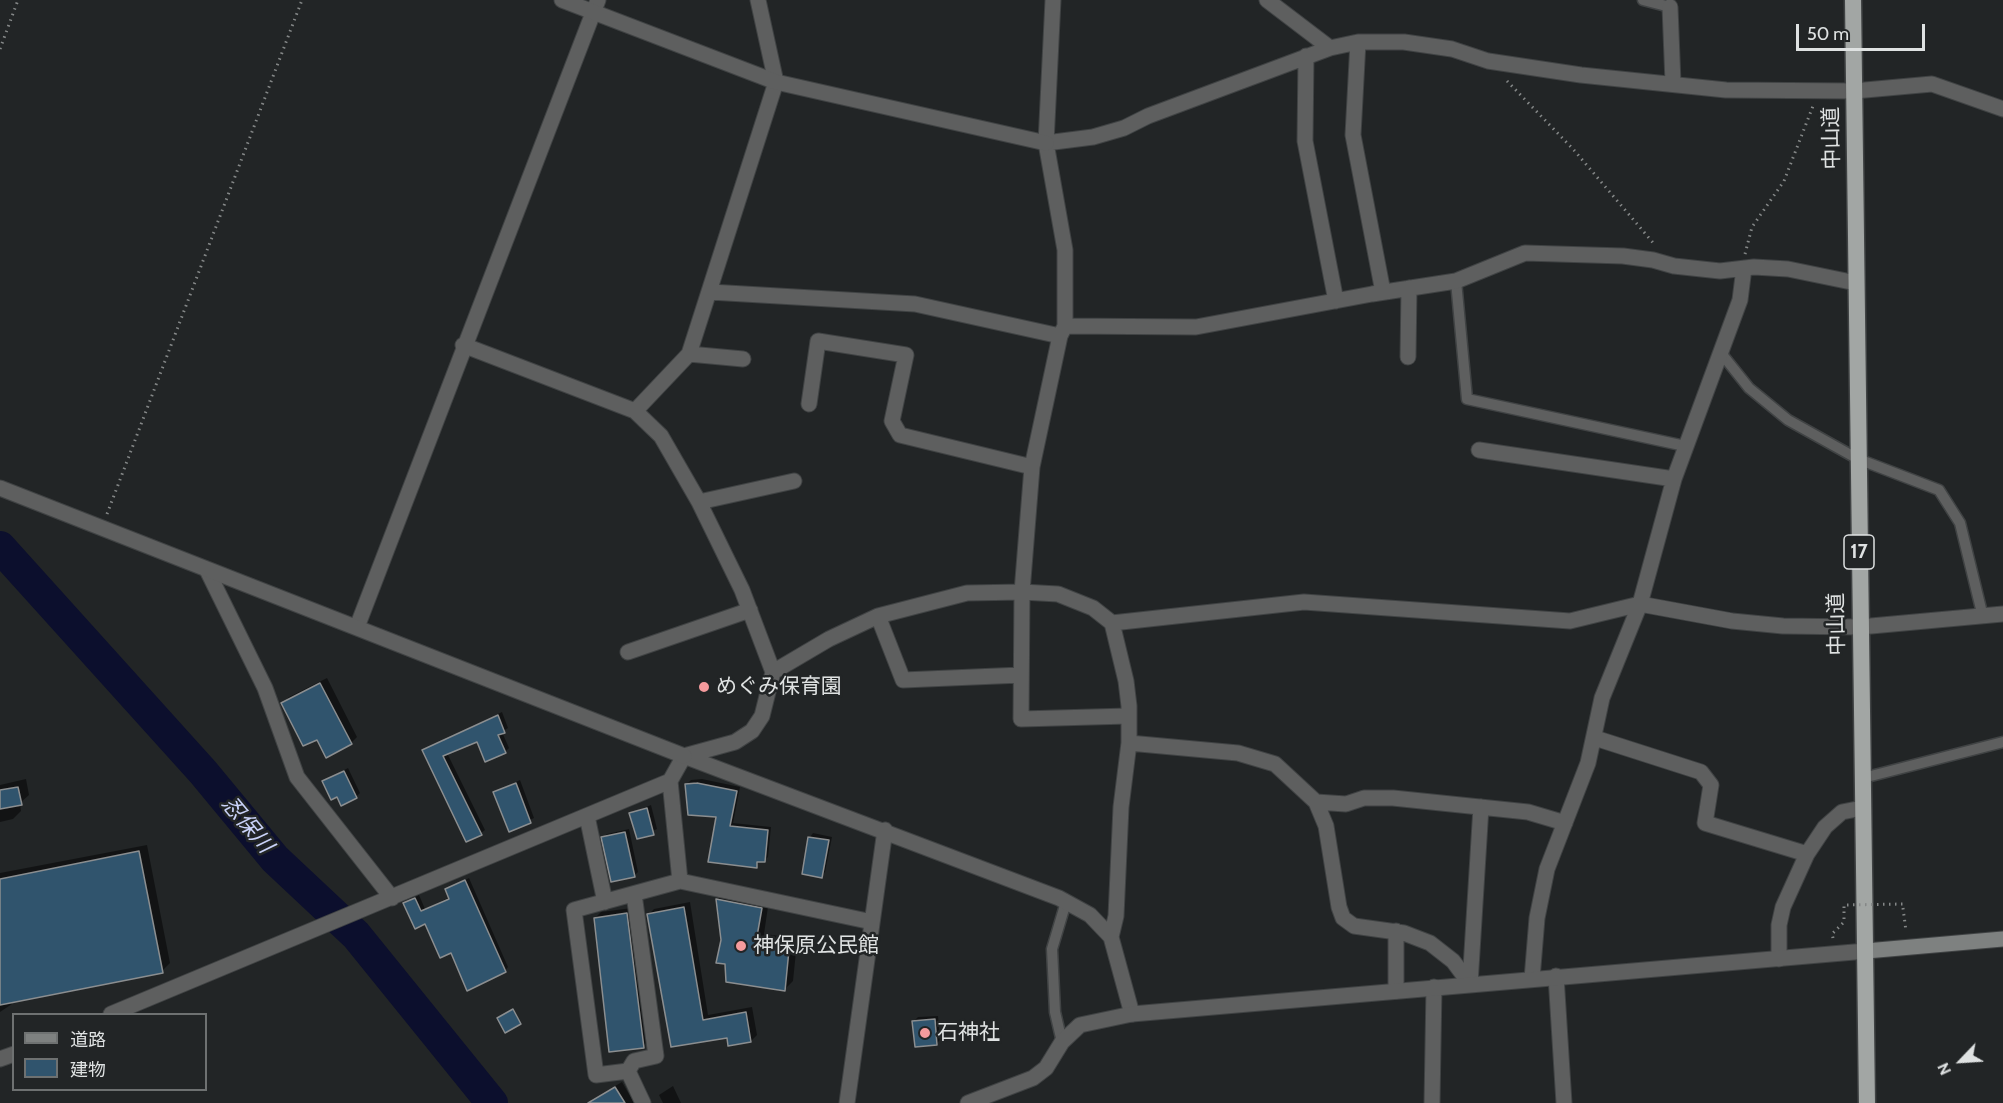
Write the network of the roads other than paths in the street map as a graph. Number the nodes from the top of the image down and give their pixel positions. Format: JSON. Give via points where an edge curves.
{"nodes":[{"id":1,"x":562,"y":0,"type":"edge"},
{"id":2,"x":758,"y":0,"type":"edge"},
{"id":3,"x":1053,"y":0,"type":"edge"},
{"id":4,"x":1268,"y":0,"type":"edge"},
{"id":5,"x":1643,"y":0,"type":"edge"},
{"id":6,"x":1853,"y":0,"type":"edge"},
{"id":7,"x":595,"y":6,"type":"edge"},
{"id":8,"x":1670,"y":7,"type":"joint"},
{"id":9,"x":1358,"y":42,"type":"junction"},
{"id":10,"x":1330,"y":48,"type":"junction"},
{"id":11,"x":1306,"y":56,"type":"junction"},
{"id":12,"x":776,"y":82,"type":"junction"},
{"id":13,"x":1673,"y":83,"type":"junction"},
{"id":14,"x":1854,"y":91,"type":"junction"},
{"id":15,"x":2003,"y":109,"type":"edge"},
{"id":16,"x":1046,"y":143,"type":"junction"},
{"id":17,"x":1744,"y":268,"type":"junction"},
{"id":18,"x":1456,"y":281,"type":"junction"},
{"id":19,"x":1856,"y":283,"type":"junction"},
{"id":20,"x":1409,"y":288,"type":"junction"},
{"id":21,"x":710,"y":292,"type":"junction"},
{"id":22,"x":1383,"y":292,"type":"junction"},
{"id":23,"x":1336,"y":301,"type":"junction"},
{"id":24,"x":1062,"y":331,"type":"junction"},
{"id":25,"x":463,"y":345,"type":"junction"},
{"id":26,"x":1721,"y":353,"type":"junction"},
{"id":27,"x":689,"y":354,"type":"junction"},
{"id":28,"x":1408,"y":357,"type":"dead end"},
{"id":29,"x":742,"y":359,"type":"dead end"},
{"id":30,"x":809,"y":404,"type":"dead end"},
{"id":31,"x":635,"y":411,"type":"junction"},
{"id":32,"x":1685,"y":446,"type":"junction"},
{"id":33,"x":1479,"y":450,"type":"dead end"},
{"id":34,"x":1858,"y":459,"type":"junction"},
{"id":35,"x":1032,"y":467,"type":"junction"},
{"id":36,"x":1674,"y":480,"type":"junction"},
{"id":37,"x":794,"y":481,"type":"dead end"},
{"id":38,"x":0,"y":488,"type":"edge"},
{"id":39,"x":699,"y":502,"type":"junction"},
{"id":40,"x":207,"y":570,"type":"junction"},
{"id":41,"x":1022,"y":592,"type":"junction"},
{"id":42,"x":1640,"y":604,"type":"junction"},
{"id":43,"x":750,"y":610,"type":"junction"},
{"id":44,"x":2003,"y":614,"type":"edge"},
{"id":45,"x":878,"y":616,"type":"junction"},
{"id":46,"x":1983,"y":616,"type":"junction"},
{"id":47,"x":1112,"y":623,"type":"junction"},
{"id":48,"x":357,"y":627,"type":"junction"},
{"id":49,"x":1860,"y":627,"type":"junction"},
{"id":50,"x":628,"y":652,"type":"dead end"},
{"id":51,"x":773,"y":672,"type":"junction"},
{"id":52,"x":1021,"y":675,"type":"junction"},
{"id":53,"x":1128,"y":716,"type":"junction"},
{"id":54,"x":1594,"y":738,"type":"junction"},
{"id":55,"x":2003,"y":742,"type":"edge"},
{"id":56,"x":1129,"y":743,"type":"junction"},
{"id":57,"x":684,"y":756,"type":"junction"},
{"id":58,"x":1863,"y":778,"type":"junction"},
{"id":59,"x":670,"y":781,"type":"junction"},
{"id":60,"x":1316,"y":802,"type":"junction"},
{"id":61,"x":1481,"y":807,"type":"junction"},
{"id":62,"x":1862,"y":808,"type":"junction"},
{"id":63,"x":587,"y":816,"type":"junction"},
{"id":64,"x":1565,"y":823,"type":"junction"},
{"id":65,"x":885,"y":830,"type":"junction"},
{"id":66,"x":1807,"y":854,"type":"junction"},
{"id":67,"x":680,"y":881,"type":"junction"},
{"id":68,"x":634,"y":894,"type":"junction"},
{"id":69,"x":392,"y":898,"type":"junction"},
{"id":70,"x":605,"y":902,"type":"junction"},
{"id":71,"x":1066,"y":902,"type":"junction"},
{"id":72,"x":872,"y":922,"type":"junction"},
{"id":73,"x":1396,"y":931,"type":"junction"},
{"id":74,"x":1111,"y":937,"type":"junction"},
{"id":75,"x":2003,"y":939,"type":"edge"},
{"id":76,"x":1866,"y":951,"type":"junction"},
{"id":77,"x":1779,"y":959,"type":"junction"},
{"id":78,"x":1556,"y":976,"type":"junction"},
{"id":79,"x":1532,"y":979,"type":"junction"},
{"id":80,"x":1470,"y":984,"type":"junction"},
{"id":81,"x":1434,"y":987,"type":"junction"},
{"id":82,"x":1396,"y":991,"type":"junction"},
{"id":83,"x":113,"y":1013,"type":"edge"},
{"id":84,"x":1132,"y":1014,"type":"junction"},
{"id":85,"x":1062,"y":1042,"type":"junction"},
{"id":86,"x":628,"y":1071,"type":"junction"},
{"id":87,"x":643,"y":1103,"type":"edge"},
{"id":88,"x":847,"y":1103,"type":"edge"},
{"id":89,"x":968,"y":1103,"type":"edge"},
{"id":90,"x":1432,"y":1103,"type":"edge"},
{"id":91,"x":1564,"y":1103,"type":"edge"},
{"id":92,"x":1867,"y":1103,"type":"edge"}],
"edges":[{"from":1,"to":7,"type":"street"},
{"from":2,"to":12,"type":"street"},
{"from":3,"to":16,"type":"street"},
{"from":4,"to":10,"type":"street"},
{"from":5,"to":8,"type":"lane"},
{"from":6,"to":14,"type":"highway","name":"中山道","number":"17"},
{"from":7,"to":12,"type":"street"},
{"from":7,"to":25,"type":"street"},
{"from":8,"to":13,"type":"street"},
{"from":9,"to":10,"type":"street"},
{"from":9,"to":13,"type":"street","via":[[1452,48],[1488,61]]},
{"from":9,"to":22,"type":"street","via":[[1353,135]]},
{"from":10,"to":11,"type":"street"},
{"from":11,"to":16,"type":"street","via":[[1124,128]]},
{"from":11,"to":23,"type":"street","via":[[1305,141]]},
{"from":12,"to":16,"type":"street"},
{"from":12,"to":21,"type":"street"},
{"from":13,"to":14,"type":"street","via":[[1726,90]]},
{"from":14,"to":15,"type":"street","via":[[1932,84]]},
{"from":14,"to":19,"type":"highway","name":"中山道","number":"17"},
{"from":16,"to":24,"type":"street","via":[[1065,250]]},
{"from":17,"to":18,"type":"street","via":[[1719,271],[1623,256],[1525,254]]},
{"from":17,"to":19,"type":"street","via":[[1788,269]]},
{"from":17,"to":26,"type":"street","via":[[1740,300]]},
{"from":18,"to":20,"type":"street"},
{"from":18,"to":32,"type":"lane","via":[[1467,399]]},
{"from":19,"to":34,"type":"highway","name":"中山道","number":"17"},
{"from":20,"to":22,"type":"street"},
{"from":20,"to":28,"type":"street"},
{"from":21,"to":24,"type":"street","via":[[915,304]]},
{"from":21,"to":27,"type":"street"},
{"from":22,"to":23,"type":"street"},
{"from":23,"to":24,"type":"street","via":[[1196,327]]},
{"from":24,"to":35,"type":"street"},
{"from":25,"to":31,"type":"street"},
{"from":25,"to":48,"type":"street"},
{"from":26,"to":32,"type":"street"},
{"from":26,"to":34,"type":"lane","via":[[1749,388],[1788,420]]},
{"from":27,"to":29,"type":"street"},
{"from":27,"to":31,"type":"street"},
{"from":30,"to":35,"type":"street","via":[[818,341],[906,355],[892,421],[900,435]]},
{"from":31,"to":39,"type":"street","via":[[661,436]]},
{"from":32,"to":36,"type":"street"},
{"from":33,"to":36,"type":"street"},
{"from":34,"to":46,"type":"lane","via":[[1939,490],[1960,523]]},
{"from":34,"to":49,"type":"highway","name":"中山道","number":"17"},
{"from":35,"to":41,"type":"street"},
{"from":36,"to":42,"type":"street"},
{"from":37,"to":39,"type":"street"},
{"from":38,"to":40,"type":"street"},
{"from":39,"to":43,"type":"street"},
{"from":40,"to":48,"type":"street"},
{"from":40,"to":69,"type":"street","via":[[264,688],[297,777]]},
{"from":41,"to":45,"type":"street","via":[[967,593]]},
{"from":41,"to":47,"type":"street","via":[[1058,594],[1093,608]]},
{"from":41,"to":52,"type":"street"},
{"from":42,"to":47,"type":"street","via":[[1570,621],[1304,602]]},
{"from":42,"to":49,"type":"street","via":[[1732,621]]},
{"from":42,"to":54,"type":"street","via":[[1602,698]]},
{"from":43,"to":50,"type":"street"},
{"from":43,"to":51,"type":"street"},
{"from":44,"to":46,"type":"street"},
{"from":45,"to":51,"type":"street"},
{"from":45,"to":52,"type":"street","via":[[903,680]]},
{"from":46,"to":49,"type":"street"},
{"from":47,"to":53,"type":"street","via":[[1126,681]]},
{"from":48,"to":57,"type":"street"},
{"from":49,"to":58,"type":"highway","name":"中山道","number":"17"},
{"from":51,"to":57,"type":"street","via":[[762,716],[752,731],[735,742]]},
{"from":52,"to":53,"type":"street","via":[[1021,719]]},
{"from":53,"to":56,"type":"street"},
{"from":54,"to":64,"type":"street"},
{"from":54,"to":66,"type":"street","via":[[1701,772],[1711,785],[1706,823]]},
{"from":55,"to":58,"type":"lane"},
{"from":56,"to":60,"type":"street","via":[[1256,756],[1275,764]]},
{"from":56,"to":74,"type":"street","via":[[1121,807],[1116,916]]},
{"from":57,"to":59,"type":"street"},
{"from":57,"to":65,"type":"street"},
{"from":58,"to":62,"type":"highway","name":"中山道","number":"17"},
{"from":59,"to":63,"type":"street"},
{"from":59,"to":67,"type":"street"},
{"from":60,"to":61,"type":"street","via":[[1346,804],[1364,798],[1393,798]]},
{"from":60,"to":73,"type":"street","via":[[1326,826],[1344,918],[1354,926]]},
{"from":61,"to":64,"type":"street","via":[[1528,812]]},
{"from":61,"to":80,"type":"street"},
{"from":62,"to":66,"type":"street","via":[[1842,812],[1825,827]]},
{"from":62,"to":76,"type":"highway","name":"中山道","number":"17"},
{"from":63,"to":69,"type":"street"},
{"from":63,"to":70,"type":"street"},
{"from":64,"to":79,"type":"street","via":[[1547,869],[1537,918]]},
{"from":65,"to":71,"type":"street"},
{"from":65,"to":72,"type":"street"},
{"from":66,"to":77,"type":"street","via":[[1783,907]]},
{"from":67,"to":68,"type":"street"},
{"from":67,"to":72,"type":"street"},
{"from":68,"to":70,"type":"street"},
{"from":68,"to":86,"type":"street","via":[[656,1056],[634,1061]]},
{"from":69,"to":83,"type":"street"},
{"from":70,"to":86,"type":"street","via":[[574,910],[596,1075]]},
{"from":71,"to":74,"type":"street","via":[[1090,915]]},
{"from":71,"to":85,"type":"lane","via":[[1052,950],[1055,1012]]},
{"from":72,"to":88,"type":"street"},
{"from":73,"to":80,"type":"street","via":[[1430,944],[1453,961]]},
{"from":73,"to":82,"type":"street"},
{"from":74,"to":84,"type":"street"},
{"from":75,"to":76,"type":"main road"},
{"from":76,"to":77,"type":"street"},
{"from":76,"to":92,"type":"highway","name":"中山道","number":"17"},
{"from":77,"to":78,"type":"street"},
{"from":78,"to":79,"type":"street"},
{"from":78,"to":91,"type":"street"},
{"from":79,"to":80,"type":"street"},
{"from":80,"to":81,"type":"street"},
{"from":81,"to":82,"type":"street"},
{"from":81,"to":90,"type":"street"},
{"from":82,"to":84,"type":"street"},
{"from":84,"to":85,"type":"street","via":[[1080,1024]]},
{"from":85,"to":89,"type":"street","via":[[1046,1068],[1033,1078]]},
{"from":86,"to":87,"type":"street"}]}
